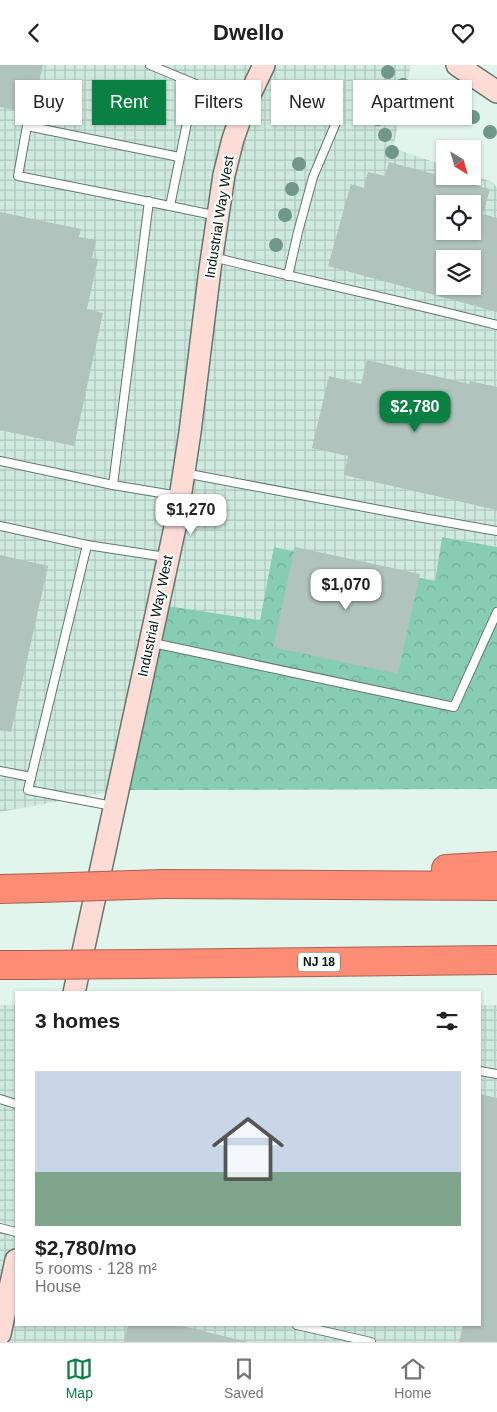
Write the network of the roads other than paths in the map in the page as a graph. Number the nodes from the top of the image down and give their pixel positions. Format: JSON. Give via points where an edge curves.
{"nodes":[{"id":1,"x":150,"y":65,"type":"edge"},
{"id":2,"x":264,"y":65,"type":"edge"},
{"id":3,"x":457,"y":65,"type":"edge"},
{"id":4,"x":186,"y":80,"type":"edge"},
{"id":5,"x":257,"y":80,"type":"edge"},
{"id":6,"x":497,"y":93,"type":"edge"},
{"id":7,"x":186,"y":125,"type":"edge"},
{"id":8,"x":238,"y":125,"type":"edge"},
{"id":9,"x":335,"y":125,"type":"dead end"},
{"id":10,"x":179,"y":157,"type":"junction"},
{"id":11,"x":149,"y":201,"type":"junction"},
{"id":12,"x":170,"y":205,"type":"junction"},
{"id":13,"x":218,"y":216,"type":"junction"},
{"id":14,"x":211,"y":256,"type":"junction"},
{"id":15,"x":288,"y":276,"type":"junction"},
{"id":16,"x":497,"y":325,"type":"edge"},
{"id":17,"x":0,"y":461,"type":"edge"},
{"id":18,"x":184,"y":473,"type":"junction"},
{"id":19,"x":112,"y":485,"type":"junction"},
{"id":20,"x":180,"y":496,"type":"junction"},
{"id":21,"x":0,"y":526,"type":"edge"},
{"id":22,"x":497,"y":531,"type":"edge"},
{"id":23,"x":87,"y":545,"type":"junction"},
{"id":24,"x":168,"y":558,"type":"junction"},
{"id":25,"x":497,"y":612,"type":"edge"},
{"id":26,"x":150,"y":642,"type":"junction"},
{"id":27,"x":0,"y":771,"type":"edge"},
{"id":28,"x":31,"y":777,"type":"junction"},
{"id":29,"x":114,"y":807,"type":"junction"},
{"id":30,"x":497,"y":866,"type":"edge"},
{"id":31,"x":219,"y":885,"type":"junction"},
{"id":32,"x":497,"y":886,"type":"edge"},
{"id":33,"x":0,"y":889,"type":"edge"},
{"id":34,"x":497,"y":960,"type":"edge"},
{"id":35,"x":0,"y":965,"type":"edge"},
{"id":36,"x":74,"y":991,"type":"edge"},
{"id":37,"x":481,"y":1071,"type":"edge"},
{"id":38,"x":497,"y":1074,"type":"edge"},
{"id":39,"x":0,"y":1099,"type":"edge"},
{"id":40,"x":15,"y":1104,"type":"edge"},
{"id":41,"x":0,"y":1228,"type":"edge"},
{"id":42,"x":15,"y":1232,"type":"edge"},
{"id":43,"x":11,"y":1281,"type":"edge"},
{"id":44,"x":301,"y":1326,"type":"edge"},
{"id":45,"x":0,"y":1334,"type":"edge"},
{"id":46,"x":371,"y":1342,"type":"edge"}],
"edges":[{"from":1,"to":4,"type":"lane"},
{"from":2,"to":5,"type":"street","name":"Industrial Way West"},
{"from":3,"to":6,"type":"street"},
{"from":7,"to":10,"type":"lane"},
{"from":8,"to":13,"type":"street","name":"Industrial Way West","via":[[224,175]]},
{"from":9,"to":15,"type":"lane","via":[[313,177]]},
{"from":10,"to":11,"type":"lane","via":[[27,126],[18,176]]},
{"from":10,"to":12,"type":"lane"},
{"from":11,"to":12,"type":"lane"},
{"from":11,"to":19,"type":"lane"},
{"from":12,"to":13,"type":"lane"},
{"from":13,"to":14,"type":"street","name":"Industrial Way West"},
{"from":14,"to":15,"type":"lane"},
{"from":14,"to":18,"type":"street","name":"Industrial Way West"},
{"from":15,"to":16,"type":"lane"},
{"from":17,"to":19,"type":"lane"},
{"from":18,"to":20,"type":"street","name":"Industrial Way West"},
{"from":18,"to":22,"type":"lane"},
{"from":19,"to":20,"type":"lane"},
{"from":20,"to":24,"type":"street","name":"Industrial Way West"},
{"from":21,"to":23,"type":"lane"},
{"from":23,"to":24,"type":"lane"},
{"from":23,"to":28,"type":"lane"},
{"from":24,"to":26,"type":"street","name":"Industrial Way West"},
{"from":25,"to":26,"type":"lane","via":[[454,707]]},
{"from":26,"to":29,"type":"street","name":"Industrial Way West"},
{"from":27,"to":28,"type":"lane"},
{"from":28,"to":29,"type":"lane","via":[[28,790]]},
{"from":29,"to":36,"type":"street","name":"Industrial Way West"},
{"from":30,"to":31,"type":"highway"},
{"from":31,"to":32,"type":"highway"},
{"from":31,"to":33,"type":"highway","bridge":true},
{"from":34,"to":35,"type":"highway","number":"NJ 18","bridge":true},
{"from":37,"to":38,"type":"lane"},
{"from":39,"to":40,"type":"lane"},
{"from":41,"to":42,"type":"lane"},
{"from":43,"to":45,"type":"street"},
{"from":44,"to":46,"type":"lane"}]}
